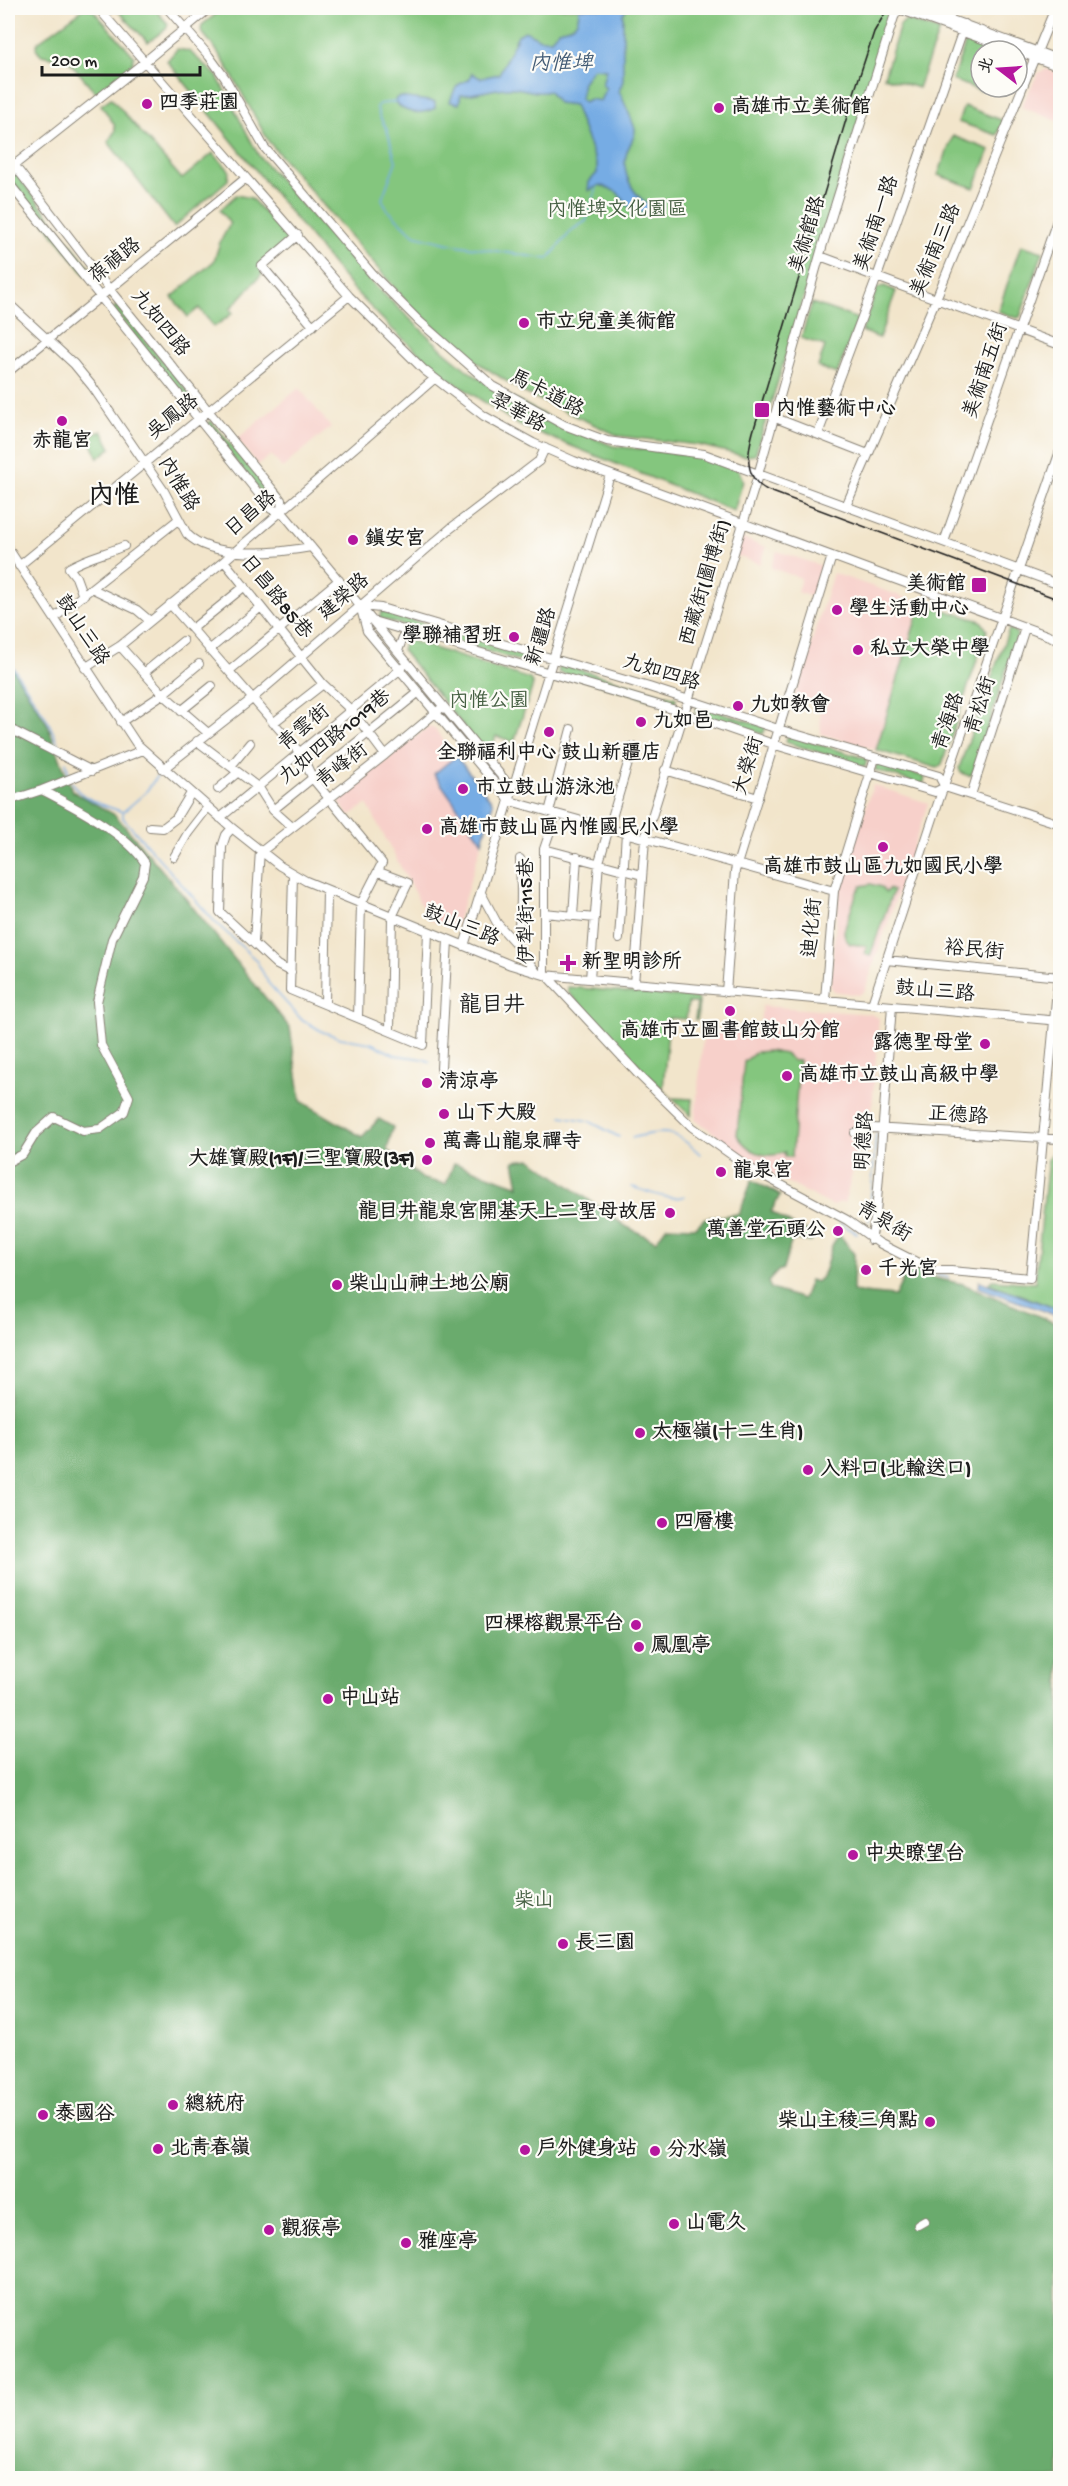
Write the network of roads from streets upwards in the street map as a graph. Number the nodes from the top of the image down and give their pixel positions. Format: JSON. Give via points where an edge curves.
{"nodes":[{"id":1,"x":98,"y":8,"type":"edge"},
{"id":2,"x":167,"y":8,"type":"edge"},
{"id":3,"x":210,"y":8,"type":"edge"},
{"id":4,"x":898,"y":8,"type":"edge"},
{"id":5,"x":919,"y":8,"type":"edge"},
{"id":6,"x":1055,"y":8,"type":"edge"},
{"id":7,"x":185,"y":28,"type":"junction"},
{"id":8,"x":964,"y":28,"type":"junction"},
{"id":9,"x":989,"y":39,"type":"edge"},
{"id":10,"x":1029,"y":53,"type":"edge"},
{"id":11,"x":1037,"y":55,"type":"junction"},
{"id":12,"x":1060,"y":60,"type":"edge"},
{"id":13,"x":145,"y":62,"type":"junction"},
{"id":14,"x":1060,"y":67,"type":"edge"},
{"id":15,"x":8,"y":157,"type":"edge"},
{"id":16,"x":11,"y":168,"type":"edge"},
{"id":17,"x":246,"y":178,"type":"junction"},
{"id":18,"x":8,"y":182,"type":"edge"},
{"id":19,"x":1060,"y":212,"type":"edge"},
{"id":20,"x":298,"y":235,"type":"junction"},
{"id":21,"x":820,"y":256,"type":"junction"},
{"id":22,"x":877,"y":277,"type":"junction"},
{"id":23,"x":110,"y":289,"type":"junction"},
{"id":24,"x":349,"y":296,"type":"junction"},
{"id":25,"x":100,"y":297,"type":"junction"},
{"id":26,"x":936,"y":299,"type":"junction"},
{"id":27,"x":8,"y":303,"type":"edge"},
{"id":28,"x":313,"y":326,"type":"junction"},
{"id":29,"x":1019,"y":330,"type":"junction"},
{"id":30,"x":47,"y":340,"type":"junction"},
{"id":31,"x":1060,"y":345,"type":"edge"},
{"id":32,"x":8,"y":372,"type":"edge"},
{"id":33,"x":434,"y":379,"type":"junction"},
{"id":34,"x":208,"y":412,"type":"junction"},
{"id":35,"x":772,"y":417,"type":"junction"},
{"id":36,"x":199,"y":419,"type":"junction"},
{"id":37,"x":818,"y":434,"type":"junction"},
{"id":38,"x":545,"y":448,"type":"junction"},
{"id":39,"x":1060,"y":451,"type":"edge"},
{"id":40,"x":868,"y":454,"type":"junction"},
{"id":41,"x":145,"y":463,"type":"junction"},
{"id":42,"x":758,"y":473,"type":"junction"},
{"id":43,"x":610,"y":475,"type":"junction"},
{"id":44,"x":846,"y":506,"type":"junction"},
{"id":45,"x":282,"y":512,"type":"junction"},
{"id":46,"x":179,"y":519,"type":"junction"},
{"id":47,"x":742,"y":523,"type":"junction"},
{"id":48,"x":944,"y":542,"type":"junction"},
{"id":49,"x":124,"y":546,"type":"dead end"},
{"id":50,"x":310,"y":547,"type":"junction"},
{"id":51,"x":8,"y":548,"type":"edge"},
{"id":52,"x":236,"y":551,"type":"junction"},
{"id":53,"x":832,"y":556,"type":"junction"},
{"id":54,"x":224,"y":561,"type":"junction"},
{"id":55,"x":19,"y":566,"type":"junction"},
{"id":56,"x":1019,"y":570,"type":"junction"},
{"id":57,"x":339,"y":580,"type":"junction"},
{"id":58,"x":1060,"y":585,"type":"edge"},
{"id":59,"x":244,"y":586,"type":"junction"},
{"id":60,"x":93,"y":589,"type":"junction"},
{"id":61,"x":83,"y":596,"type":"junction"},
{"id":62,"x":170,"y":604,"type":"junction"},
{"id":63,"x":360,"y":606,"type":"junction"},
{"id":64,"x":261,"y":607,"type":"junction"},
{"id":65,"x":54,"y":618,"type":"junction"},
{"id":66,"x":1002,"y":619,"type":"junction"},
{"id":67,"x":150,"y":621,"type":"junction"},
{"id":68,"x":373,"y":621,"type":"junction"},
{"id":69,"x":1025,"y":628,"type":"junction"},
{"id":70,"x":192,"y":629,"type":"junction"},
{"id":71,"x":406,"y":629,"type":"junction"},
{"id":72,"x":280,"y":630,"type":"junction"},
{"id":73,"x":1060,"y":640,"type":"edge"},
{"id":74,"x":183,"y":641,"type":"dead end"},
{"id":75,"x":120,"y":646,"type":"junction"},
{"id":76,"x":209,"y":651,"type":"junction"},
{"id":77,"x":398,"y":651,"type":"junction"},
{"id":78,"x":301,"y":656,"type":"junction"},
{"id":79,"x":553,"y":659,"type":"junction"},
{"id":80,"x":409,"y":663,"type":"junction"},
{"id":81,"x":199,"y":664,"type":"dead end"},
{"id":82,"x":85,"y":668,"type":"junction"},
{"id":83,"x":400,"y":670,"type":"junction"},
{"id":84,"x":229,"y":671,"type":"junction"},
{"id":85,"x":145,"y":672,"type":"junction"},
{"id":86,"x":549,"y":672,"type":"junction"},
{"id":87,"x":323,"y":684,"type":"junction"},
{"id":88,"x":212,"y":686,"type":"dead end"},
{"id":89,"x":419,"y":692,"type":"junction"},
{"id":90,"x":163,"y":694,"type":"junction"},
{"id":91,"x":252,"y":699,"type":"junction"},
{"id":92,"x":688,"y":700,"type":"junction"},
{"id":93,"x":443,"y":706,"type":"junction"},
{"id":94,"x":182,"y":711,"type":"junction"},
{"id":95,"x":352,"y":711,"type":"junction"},
{"id":96,"x":435,"y":712,"type":"junction"},
{"id":97,"x":684,"y":713,"type":"junction"},
{"id":98,"x":120,"y":722,"type":"junction"},
{"id":99,"x":273,"y":723,"type":"junction"},
{"id":100,"x":8,"y":728,"type":"edge"},
{"id":101,"x":571,"y":729,"type":"dead end"},
{"id":102,"x":778,"y":729,"type":"junction"},
{"id":103,"x":208,"y":733,"type":"junction"},
{"id":104,"x":370,"y":733,"type":"junction"},
{"id":105,"x":197,"y":741,"type":"junction"},
{"id":106,"x":250,"y":743,"type":"dead end"},
{"id":107,"x":774,"y":744,"type":"junction"},
{"id":108,"x":633,"y":746,"type":"dead end"},
{"id":109,"x":143,"y":750,"type":"junction"},
{"id":110,"x":301,"y":754,"type":"junction"},
{"id":111,"x":385,"y":755,"type":"junction"},
{"id":112,"x":875,"y":758,"type":"junction"},
{"id":113,"x":231,"y":766,"type":"junction"},
{"id":114,"x":162,"y":769,"type":"junction"},
{"id":115,"x":665,"y":770,"type":"junction"},
{"id":116,"x":92,"y":771,"type":"junction"},
{"id":117,"x":237,"y":773,"type":"junction"},
{"id":118,"x":870,"y":773,"type":"junction"},
{"id":119,"x":314,"y":779,"type":"junction"},
{"id":120,"x":945,"y":787,"type":"junction"},
{"id":121,"x":259,"y":788,"type":"junction"},
{"id":122,"x":218,"y":789,"type":"dead end"},
{"id":123,"x":42,"y":790,"type":"junction"},
{"id":124,"x":513,"y":790,"type":"junction"},
{"id":125,"x":191,"y":793,"type":"junction"},
{"id":126,"x":971,"y":795,"type":"junction"},
{"id":127,"x":330,"y":798,"type":"junction"},
{"id":128,"x":758,"y":798,"type":"junction"},
{"id":129,"x":8,"y":801,"type":"edge"},
{"id":130,"x":510,"y":801,"type":"junction"},
{"id":131,"x":208,"y":807,"type":"junction"},
{"id":132,"x":273,"y":810,"type":"junction"},
{"id":133,"x":552,"y":813,"type":"junction"},
{"id":134,"x":220,"y":818,"type":"junction"},
{"id":135,"x":1060,"y":824,"type":"edge"},
{"id":136,"x":292,"y":827,"type":"junction"},
{"id":137,"x":150,"y":828,"type":"dead end"},
{"id":138,"x":232,"y":828,"type":"junction"},
{"id":139,"x":610,"y":829,"type":"junction"},
{"id":140,"x":626,"y":833,"type":"junction"},
{"id":141,"x":645,"y":839,"type":"junction"},
{"id":142,"x":544,"y":849,"type":"junction"},
{"id":143,"x":261,"y":851,"type":"junction"},
{"id":144,"x":174,"y":857,"type":"dead end"},
{"id":145,"x":577,"y":857,"type":"junction"},
{"id":146,"x":520,"y":859,"type":"dead end"},
{"id":147,"x":599,"y":862,"type":"junction"},
{"id":148,"x":737,"y":864,"type":"junction"},
{"id":149,"x":624,"y":870,"type":"junction"},
{"id":150,"x":379,"y":872,"type":"junction"},
{"id":151,"x":293,"y":875,"type":"junction"},
{"id":152,"x":642,"y":875,"type":"junction"},
{"id":153,"x":327,"y":890,"type":"junction"},
{"id":154,"x":834,"y":891,"type":"junction"},
{"id":155,"x":481,"y":893,"type":"junction"},
{"id":156,"x":361,"y":904,"type":"junction"},
{"id":157,"x":544,"y":913,"type":"junction"},
{"id":158,"x":573,"y":916,"type":"junction"},
{"id":159,"x":392,"y":917,"type":"junction"},
{"id":160,"x":595,"y":918,"type":"junction"},
{"id":161,"x":428,"y":932,"type":"junction"},
{"id":162,"x":619,"y":939,"type":"dead end"},
{"id":163,"x":448,"y":940,"type":"junction"},
{"id":164,"x":254,"y":942,"type":"junction"},
{"id":165,"x":515,"y":943,"type":"junction"},
{"id":166,"x":464,"y":946,"type":"junction"},
{"id":167,"x":1060,"y":957,"type":"edge"},
{"id":168,"x":886,"y":960,"type":"junction"},
{"id":169,"x":291,"y":972,"type":"junction"},
{"id":170,"x":543,"y":975,"type":"junction"},
{"id":171,"x":1060,"y":977,"type":"edge"},
{"id":172,"x":590,"y":980,"type":"junction"},
{"id":173,"x":634,"y":984,"type":"junction"},
{"id":174,"x":726,"y":992,"type":"junction"},
{"id":175,"x":825,"y":999,"type":"junction"},
{"id":176,"x":325,"y":1004,"type":"junction"},
{"id":177,"x":872,"y":1004,"type":"junction"},
{"id":178,"x":892,"y":1006,"type":"junction"},
{"id":179,"x":358,"y":1017,"type":"junction"},
{"id":180,"x":1058,"y":1021,"type":"edge"},
{"id":181,"x":390,"y":1030,"type":"junction"},
{"id":182,"x":443,"y":1077,"type":"dead end"},
{"id":183,"x":884,"y":1129,"type":"junction"},
{"id":184,"x":855,"y":1133,"type":"dead end"},
{"id":185,"x":1043,"y":1138,"type":"junction"},
{"id":186,"x":1060,"y":1139,"type":"edge"},
{"id":187,"x":8,"y":1162,"type":"edge"},
{"id":188,"x":871,"y":1240,"type":"junction"}],
"edges":[{"from":1,"to":13,"type":"street","name":"翠華路"},
{"from":2,"to":7,"type":"street","name":"馬卡道路"},
{"from":3,"to":7,"type":"street"},
{"from":4,"to":8,"type":"street"},
{"from":4,"to":21,"type":"street","name":"美術館路"},
{"from":5,"to":8,"type":"street"},
{"from":6,"to":11,"type":"street","name":"美術南三路"},
{"from":7,"to":13,"type":"street"},
{"from":7,"to":42,"type":"street","name":"馬卡道路","via":[[225,78],[269,153],[373,275],[418,321],[493,386],[564,425],[607,441],[704,454]]},
{"from":8,"to":9,"type":"street"},
{"from":8,"to":11,"type":"street"},
{"from":8,"to":22,"type":"street","name":"美術南一路"},
{"from":10,"to":11,"type":"street"},
{"from":11,"to":12,"type":"street"},
{"from":11,"to":14,"type":"street"},
{"from":11,"to":26,"type":"street","name":"美術南三路"},
{"from":13,"to":16,"type":"street"},
{"from":13,"to":17,"type":"street","name":"翠華路"},
{"from":15,"to":16,"type":"street","name":"九如四路"},
{"from":16,"to":23,"type":"street","name":"九如四路"},
{"from":17,"to":20,"type":"street","name":"翠華路"},
{"from":17,"to":23,"type":"street","name":"葆禎路"},
{"from":18,"to":25,"type":"street","name":"九如四路"},
{"from":19,"to":29,"type":"street","name":"美術南五街"},
{"from":20,"to":24,"type":"street","name":"翠華路"},
{"from":20,"to":28,"type":"street","via":[[262,266]]},
{"from":21,"to":22,"type":"street"},
{"from":21,"to":35,"type":"street","name":"美術館路"},
{"from":22,"to":26,"type":"street"},
{"from":22,"to":37,"type":"street","name":"美術南一路"},
{"from":23,"to":25,"type":"street","name":"葆禎路"},
{"from":23,"to":34,"type":"street","name":"九如四路"},
{"from":24,"to":28,"type":"street","name":"吳鳳路"},
{"from":24,"to":33,"type":"street","name":"翠華路"},
{"from":25,"to":30,"type":"street","name":"葆禎路"},
{"from":25,"to":36,"type":"street","name":"九如四路"},
{"from":26,"to":29,"type":"street"},
{"from":26,"to":40,"type":"street","name":"美術南三路"},
{"from":27,"to":30,"type":"street","name":"內惟路"},
{"from":28,"to":34,"type":"street","name":"吳鳳路"},
{"from":29,"to":31,"type":"street"},
{"from":29,"to":48,"type":"street","name":"美術南五街"},
{"from":30,"to":32,"type":"street","name":"葆禎路"},
{"from":30,"to":41,"type":"street","name":"內惟路","via":[[92,386]]},
{"from":33,"to":38,"type":"street","name":"翠華路","via":[[484,416]]},
{"from":33,"to":45,"type":"street","name":"日昌路"},
{"from":34,"to":36,"type":"street","name":"吳鳳路"},
{"from":34,"to":45,"type":"street","name":"九如四路","via":[[281,500]]},
{"from":35,"to":37,"type":"street"},
{"from":35,"to":42,"type":"street","name":"美術館路"},
{"from":36,"to":41,"type":"street","name":"吳鳳路"},
{"from":36,"to":45,"type":"street","name":"九如四路","via":[[271,509]]},
{"from":37,"to":40,"type":"street"},
{"from":38,"to":43,"type":"street","name":"翠華路"},
{"from":38,"to":63,"type":"street","name":"建榮路","via":[[539,461],[451,528]]},
{"from":39,"to":56,"type":"street","name":"青海路"},
{"from":40,"to":44,"type":"street","name":"美術南三路"},
{"from":41,"to":46,"type":"street","name":"內惟路"},
{"from":41,"to":55,"type":"street","name":"吳鳳路"},
{"from":42,"to":44,"type":"street","name":"馬卡道路"},
{"from":42,"to":47,"type":"street","name":"西藏街(圖博街)"},
{"from":43,"to":47,"type":"street","name":"翠華路"},
{"from":43,"to":79,"type":"street","name":"新疆路"},
{"from":44,"to":48,"type":"street","name":"馬卡道路"},
{"from":45,"to":50,"type":"street","name":"九如四路"},
{"from":45,"to":52,"type":"street","name":"日昌路"},
{"from":46,"to":52,"type":"street","name":"內惟路","via":[[195,542]]},
{"from":46,"to":60,"type":"street"},
{"from":47,"to":53,"type":"street","name":"翠華路"},
{"from":47,"to":92,"type":"street","name":"西藏街(圖博街)"},
{"from":48,"to":56,"type":"street","name":"馬卡道路"},
{"from":49,"to":61,"type":"street","via":[[87,557],[69,568]]},
{"from":50,"to":52,"type":"street","name":"內惟路","via":[[285,552]]},
{"from":50,"to":57,"type":"street","name":"九如四路"},
{"from":51,"to":55,"type":"street","name":"鼓山三路"},
{"from":52,"to":54,"type":"street","name":"日昌路"},
{"from":53,"to":66,"type":"street","name":"翠華路"},
{"from":53,"to":102,"type":"street","name":"大榮街"},
{"from":54,"to":59,"type":"street","name":"日昌路85巷"},
{"from":54,"to":62,"type":"street","name":"日昌路"},
{"from":55,"to":65,"type":"street","name":"鼓山三路"},
{"from":56,"to":58,"type":"street","name":"馬卡道路"},
{"from":56,"to":66,"type":"street","name":"青海路"},
{"from":57,"to":63,"type":"street","name":"九如四路"},
{"from":57,"to":72,"type":"street"},
{"from":59,"to":64,"type":"street","name":"日昌路85巷"},
{"from":59,"to":70,"type":"street"},
{"from":60,"to":61,"type":"street"},
{"from":60,"to":67,"type":"street","via":[[138,610]]},
{"from":61,"to":65,"type":"street"},
{"from":62,"to":67,"type":"street","name":"日昌路"},
{"from":62,"to":70,"type":"street"},
{"from":63,"to":68,"type":"street","name":"九如四路"},
{"from":63,"to":78,"type":"street","name":"建榮路"},
{"from":63,"to":79,"type":"street","name":"九如四路","via":[[381,608]]},
{"from":63,"to":83,"type":"street","name":"九如四路","via":[[367,631]]},
{"from":64,"to":72,"type":"street","name":"日昌路85巷"},
{"from":64,"to":76,"type":"street"},
{"from":65,"to":82,"type":"street","name":"鼓山三路"},
{"from":66,"to":69,"type":"street","name":"翠華路"},
{"from":66,"to":120,"type":"street","name":"青海路"},
{"from":67,"to":75,"type":"street","name":"日昌路"},
{"from":68,"to":71,"type":"street","name":"九如四路"},
{"from":68,"to":77,"type":"street","name":"九如四路"},
{"from":69,"to":73,"type":"street","name":"翠華路"},
{"from":69,"to":126,"type":"street","name":"青松街"},
{"from":70,"to":76,"type":"street"},
{"from":71,"to":77,"type":"street"},
{"from":71,"to":86,"type":"street","name":"九如四路"},
{"from":72,"to":78,"type":"street","name":"日昌路85巷"},
{"from":72,"to":84,"type":"street"},
{"from":74,"to":85,"type":"street"},
{"from":75,"to":82,"type":"street","name":"日昌路"},
{"from":75,"to":85,"type":"street"},
{"from":76,"to":84,"type":"street"},
{"from":77,"to":80,"type":"street","name":"九如四路"},
{"from":78,"to":87,"type":"street","name":"日昌路85巷"},
{"from":78,"to":91,"type":"street","name":"建榮路"},
{"from":79,"to":86,"type":"street","name":"新疆路"},
{"from":79,"to":92,"type":"street","name":"九如四路"},
{"from":80,"to":83,"type":"street","name":"青雲街"},
{"from":80,"to":93,"type":"street","name":"九如四路"},
{"from":81,"to":90,"type":"street"},
{"from":82,"to":98,"type":"street","name":"鼓山三路"},
{"from":83,"to":89,"type":"street","name":"九如四路"},
{"from":83,"to":95,"type":"street","name":"青雲街"},
{"from":84,"to":91,"type":"street"},
{"from":85,"to":90,"type":"street"},
{"from":86,"to":97,"type":"street","name":"九如四路"},
{"from":86,"to":124,"type":"street","name":"新疆路"},
{"from":87,"to":95,"type":"street","name":"日昌路85巷"},
{"from":87,"to":99,"type":"street"},
{"from":88,"to":94,"type":"street"},
{"from":89,"to":96,"type":"street","name":"九如四路"},
{"from":89,"to":104,"type":"street","name":"九如四路1019巷"},
{"from":90,"to":94,"type":"street"},
{"from":90,"to":98,"type":"street"},
{"from":91,"to":99,"type":"street"},
{"from":91,"to":103,"type":"street","name":"建榮路"},
{"from":92,"to":97,"type":"street","name":"西藏街(圖博街)"},
{"from":92,"to":102,"type":"street","name":"九如四路"},
{"from":93,"to":96,"type":"street","name":"青峰街"},
{"from":93,"to":124,"type":"street","name":"九如四路"},
{"from":94,"to":103,"type":"street"},
{"from":95,"to":104,"type":"street","name":"日昌路85巷"},
{"from":95,"to":110,"type":"street","name":"青雲街"},
{"from":96,"to":111,"type":"street","name":"青峰街"},
{"from":96,"to":130,"type":"street","name":"九如四路"},
{"from":97,"to":107,"type":"street","name":"九如四路"},
{"from":97,"to":115,"type":"street","name":"西藏街(圖博街)"},
{"from":98,"to":109,"type":"street","name":"鼓山三路"},
{"from":99,"to":110,"type":"street"},
{"from":100,"to":116,"type":"street"},
{"from":101,"to":133,"type":"street","name":"伊犁街115巷"},
{"from":102,"to":107,"type":"street","name":"大榮街"},
{"from":102,"to":112,"type":"street","name":"九如四路"},
{"from":103,"to":105,"type":"street","name":"建榮路"},
{"from":104,"to":111,"type":"street","name":"日昌路85巷"},
{"from":104,"to":119,"type":"street","name":"九如四路1019巷"},
{"from":105,"to":113,"type":"street"},
{"from":105,"to":114,"type":"street","name":"建榮路"},
{"from":106,"to":113,"type":"street"},
{"from":107,"to":118,"type":"street","name":"九如四路"},
{"from":107,"to":128,"type":"street","name":"大榮街"},
{"from":108,"to":139,"type":"street"},
{"from":109,"to":114,"type":"street","name":"鼓山三路"},
{"from":109,"to":116,"type":"street"},
{"from":110,"to":119,"type":"street"},
{"from":110,"to":121,"type":"street","name":"青雲街"},
{"from":111,"to":127,"type":"street","name":"青峰街"},
{"from":112,"to":118,"type":"street","name":"迪化街"},
{"from":112,"to":120,"type":"street","name":"九如四路","via":[[939,776]]},
{"from":113,"to":117,"type":"street"},
{"from":114,"to":125,"type":"street","name":"鼓山三路"},
{"from":115,"to":128,"type":"street"},
{"from":115,"to":141,"type":"street","name":"西藏街(圖博街)"},
{"from":116,"to":123,"type":"street"},
{"from":117,"to":121,"type":"street"},
{"from":117,"to":122,"type":"street"},
{"from":118,"to":120,"type":"street","name":"九如四路","via":[[935,792]]},
{"from":118,"to":154,"type":"street","name":"迪化街"},
{"from":119,"to":127,"type":"street"},
{"from":119,"to":132,"type":"street","name":"九如四路1019巷"},
{"from":120,"to":126,"type":"street","name":"九如四路"},
{"from":120,"to":168,"type":"street","name":"青海路"},
{"from":121,"to":132,"type":"street"},
{"from":121,"to":134,"type":"street","name":"青雲街"},
{"from":123,"to":129,"type":"street"},
{"from":123,"to":187,"type":"street","via":[[94,820],[137,851],[145,863],[143,876],[112,939],[97,1002],[101,1045],[129,1097],[124,1112],[100,1129],[83,1131],[54,1117],[36,1133],[23,1154]]},
{"from":124,"to":130,"type":"street","name":"新疆路"},
{"from":125,"to":131,"type":"street","name":"鼓山三路"},
{"from":125,"to":137,"type":"street","via":[[176,818],[164,828]]},
{"from":126,"to":135,"type":"street","name":"九如四路"},
{"from":127,"to":136,"type":"street","name":"青峰街"},
{"from":127,"to":150,"type":"street","via":[[382,863]]},
{"from":128,"to":148,"type":"street","name":"大榮街"},
{"from":130,"to":133,"type":"street"},
{"from":130,"to":155,"type":"street","name":"新疆路"},
{"from":131,"to":134,"type":"street","name":"鼓山三路"},
{"from":131,"to":144,"type":"street"},
{"from":132,"to":136,"type":"street"},
{"from":133,"to":139,"type":"street"},
{"from":133,"to":142,"type":"street","name":"伊犁街115巷"},
{"from":134,"to":138,"type":"street","name":"鼓山三路"},
{"from":136,"to":143,"type":"street","name":"青峰街"},
{"from":138,"to":143,"type":"street","name":"鼓山三路"},
{"from":138,"to":164,"type":"street","via":[[222,847],[219,909]]},
{"from":139,"to":140,"type":"street"},
{"from":139,"to":147,"type":"street"},
{"from":140,"to":141,"type":"street"},
{"from":140,"to":149,"type":"street"},
{"from":141,"to":148,"type":"street"},
{"from":141,"to":152,"type":"street","name":"西藏街(圖博街)"},
{"from":142,"to":145,"type":"street"},
{"from":142,"to":157,"type":"street","name":"伊犁街115巷"},
{"from":143,"to":151,"type":"street","name":"鼓山三路"},
{"from":143,"to":164,"type":"street"},
{"from":145,"to":147,"type":"street"},
{"from":145,"to":158,"type":"street"},
{"from":146,"to":165,"type":"street"},
{"from":147,"to":149,"type":"street"},
{"from":147,"to":160,"type":"street"},
{"from":148,"to":154,"type":"street"},
{"from":148,"to":174,"type":"street","name":"大榮街"},
{"from":149,"to":152,"type":"street"},
{"from":149,"to":162,"type":"street"},
{"from":150,"to":156,"type":"street"},
{"from":150,"to":159,"type":"street","via":[[408,883]]},
{"from":151,"to":153,"type":"street","name":"鼓山三路"},
{"from":151,"to":169,"type":"street"},
{"from":152,"to":173,"type":"street","name":"西藏街(圖博街)"},
{"from":153,"to":156,"type":"street","name":"鼓山三路"},
{"from":153,"to":176,"type":"street"},
{"from":154,"to":175,"type":"street","name":"迪化街"},
{"from":155,"to":165,"type":"street","via":[[497,923]]},
{"from":155,"to":166,"type":"street","name":"新疆路"},
{"from":156,"to":159,"type":"street","name":"鼓山三路"},
{"from":156,"to":179,"type":"street"},
{"from":157,"to":158,"type":"street"},
{"from":157,"to":170,"type":"street","name":"伊犁街115巷"},
{"from":158,"to":160,"type":"street"},
{"from":159,"to":161,"type":"street","name":"鼓山三路"},
{"from":159,"to":181,"type":"street"},
{"from":160,"to":172,"type":"street"},
{"from":161,"to":163,"type":"street","name":"鼓山三路"},
{"from":161,"to":181,"type":"street","via":[[423,1045]]},
{"from":163,"to":166,"type":"street","name":"鼓山三路"},
{"from":163,"to":182,"type":"street"},
{"from":164,"to":169,"type":"street","via":[[277,965]]},
{"from":165,"to":170,"type":"street"},
{"from":166,"to":170,"type":"street","name":"鼓山三路"},
{"from":167,"to":171,"type":"street","name":"青泉街"},
{"from":168,"to":171,"type":"street","name":"裕民街"},
{"from":168,"to":177,"type":"street","name":"青海路"},
{"from":169,"to":176,"type":"street","via":[[290,990]]},
{"from":170,"to":172,"type":"street","name":"鼓山三路"},
{"from":170,"to":188,"type":"street","name":"青泉街","via":[[692,1127],[753,1170],[848,1220]]},
{"from":171,"to":180,"type":"street","name":"青泉街"},
{"from":172,"to":173,"type":"street","name":"鼓山三路"},
{"from":173,"to":174,"type":"street","name":"鼓山三路"},
{"from":174,"to":175,"type":"street","name":"鼓山三路"},
{"from":175,"to":177,"type":"street","name":"鼓山三路"},
{"from":176,"to":179,"type":"street"},
{"from":177,"to":178,"type":"street","name":"鼓山三路"},
{"from":178,"to":180,"type":"street","name":"鼓山三路"},
{"from":178,"to":183,"type":"street","name":"明德路"},
{"from":179,"to":181,"type":"street"},
{"from":180,"to":185,"type":"street","name":"青泉街"},
{"from":183,"to":184,"type":"street","name":"正德路"},
{"from":183,"to":185,"type":"street","name":"正德路"},
{"from":183,"to":188,"type":"street","name":"明德路"},
{"from":185,"to":186,"type":"street","name":"正德路"},
{"from":185,"to":188,"type":"street","name":"青泉街","via":[[1030,1278],[934,1271]]}]}
